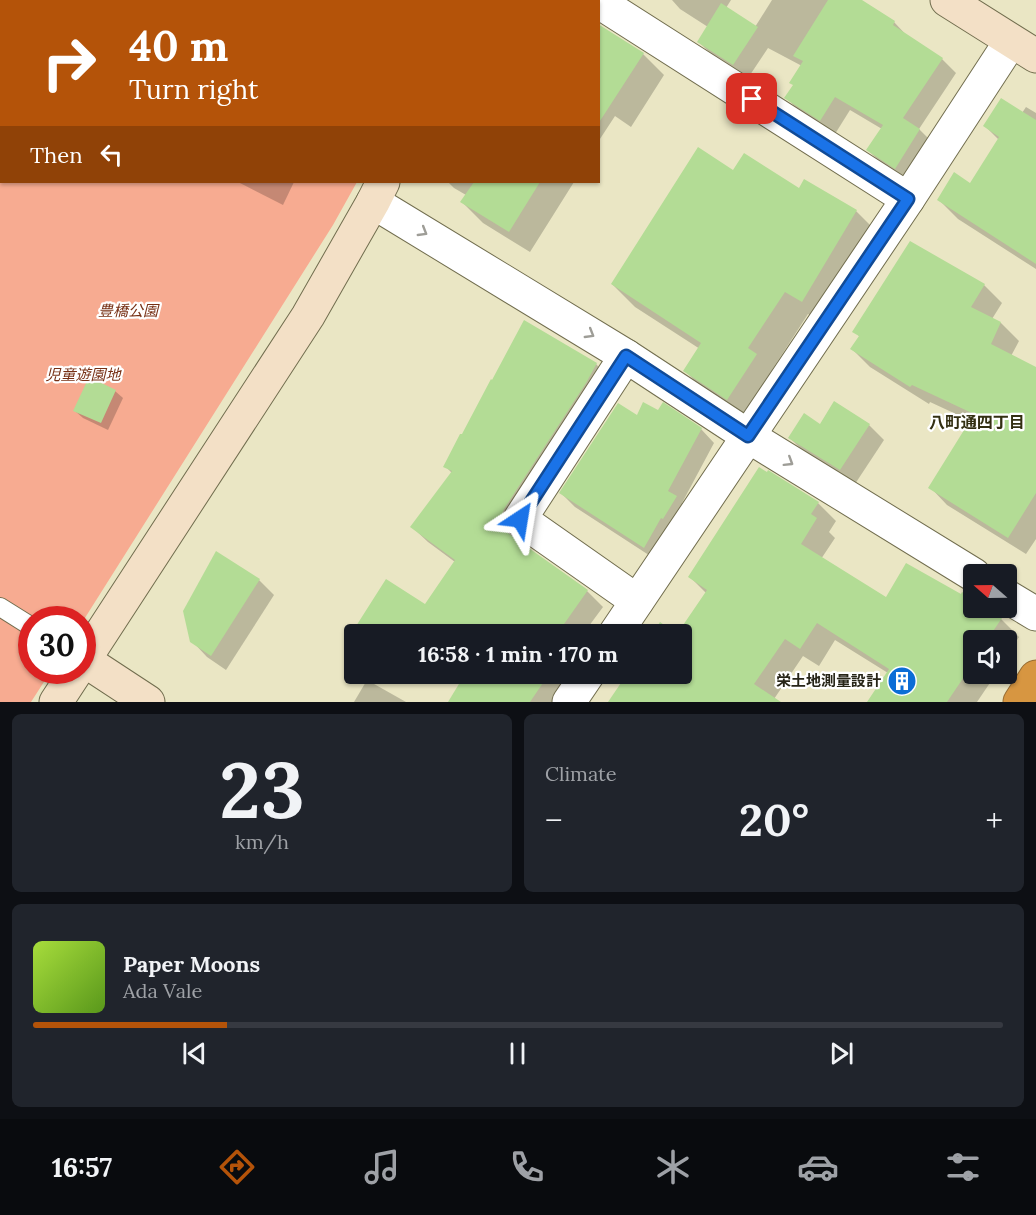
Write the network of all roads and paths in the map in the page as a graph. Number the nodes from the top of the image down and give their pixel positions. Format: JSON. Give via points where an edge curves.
{"nodes":[{"id":1,"x":947,"y":0,"type":"edge"},
{"id":2,"x":600,"y":3,"type":"edge"},
{"id":3,"x":1024,"y":49,"type":"edge"},
{"id":4,"x":378,"y":192,"type":"edge"},
{"id":5,"x":908,"y":199,"type":"junction"},
{"id":6,"x":626,"y":356,"type":"junction"},
{"id":7,"x":748,"y":436,"type":"junction"},
{"id":8,"x":963,"y":568,"type":"edge"},
{"id":9,"x":637,"y":601,"type":"junction"},
{"id":10,"x":1017,"y":603,"type":"edge"},
{"id":11,"x":0,"y":607,"type":"edge"},
{"id":12,"x":1036,"y":614,"type":"edge"},
{"id":13,"x":18,"y":618,"type":"edge"},
{"id":14,"x":622,"y":624,"type":"edge"},
{"id":15,"x":96,"y":642,"type":"edge"},
{"id":16,"x":96,"y":671,"type":"edge"},
{"id":17,"x":1036,"y":677,"type":"edge"},
{"id":18,"x":68,"y":684,"type":"edge"},
{"id":19,"x":581,"y":684,"type":"edge"},
{"id":20,"x":56,"y":702,"type":"edge"},
{"id":21,"x":148,"y":702,"type":"edge"},
{"id":22,"x":569,"y":702,"type":"edge"},
{"id":23,"x":1020,"y":702,"type":"edge"}],
"edges":[{"from":1,"to":3,"type":"street"},
{"from":2,"to":5,"type":"street"},
{"from":3,"to":5,"type":"street"},
{"from":4,"to":6,"type":"street","one_way":true},
{"from":4,"to":15,"type":"street","via":[[308,316]]},
{"from":5,"to":7,"type":"street"},
{"from":6,"to":7,"type":"street"},
{"from":6,"to":9,"type":"street","via":[[520,519]]},
{"from":7,"to":8,"type":"street","one_way":true},
{"from":7,"to":9,"type":"street"},
{"from":9,"to":14,"type":"street"},
{"from":10,"to":12,"type":"street"},
{"from":11,"to":13,"type":"lane"},
{"from":16,"to":21,"type":"street"},
{"from":17,"to":23,"type":"highway"},
{"from":18,"to":20,"type":"street"},
{"from":19,"to":22,"type":"street"}]}
